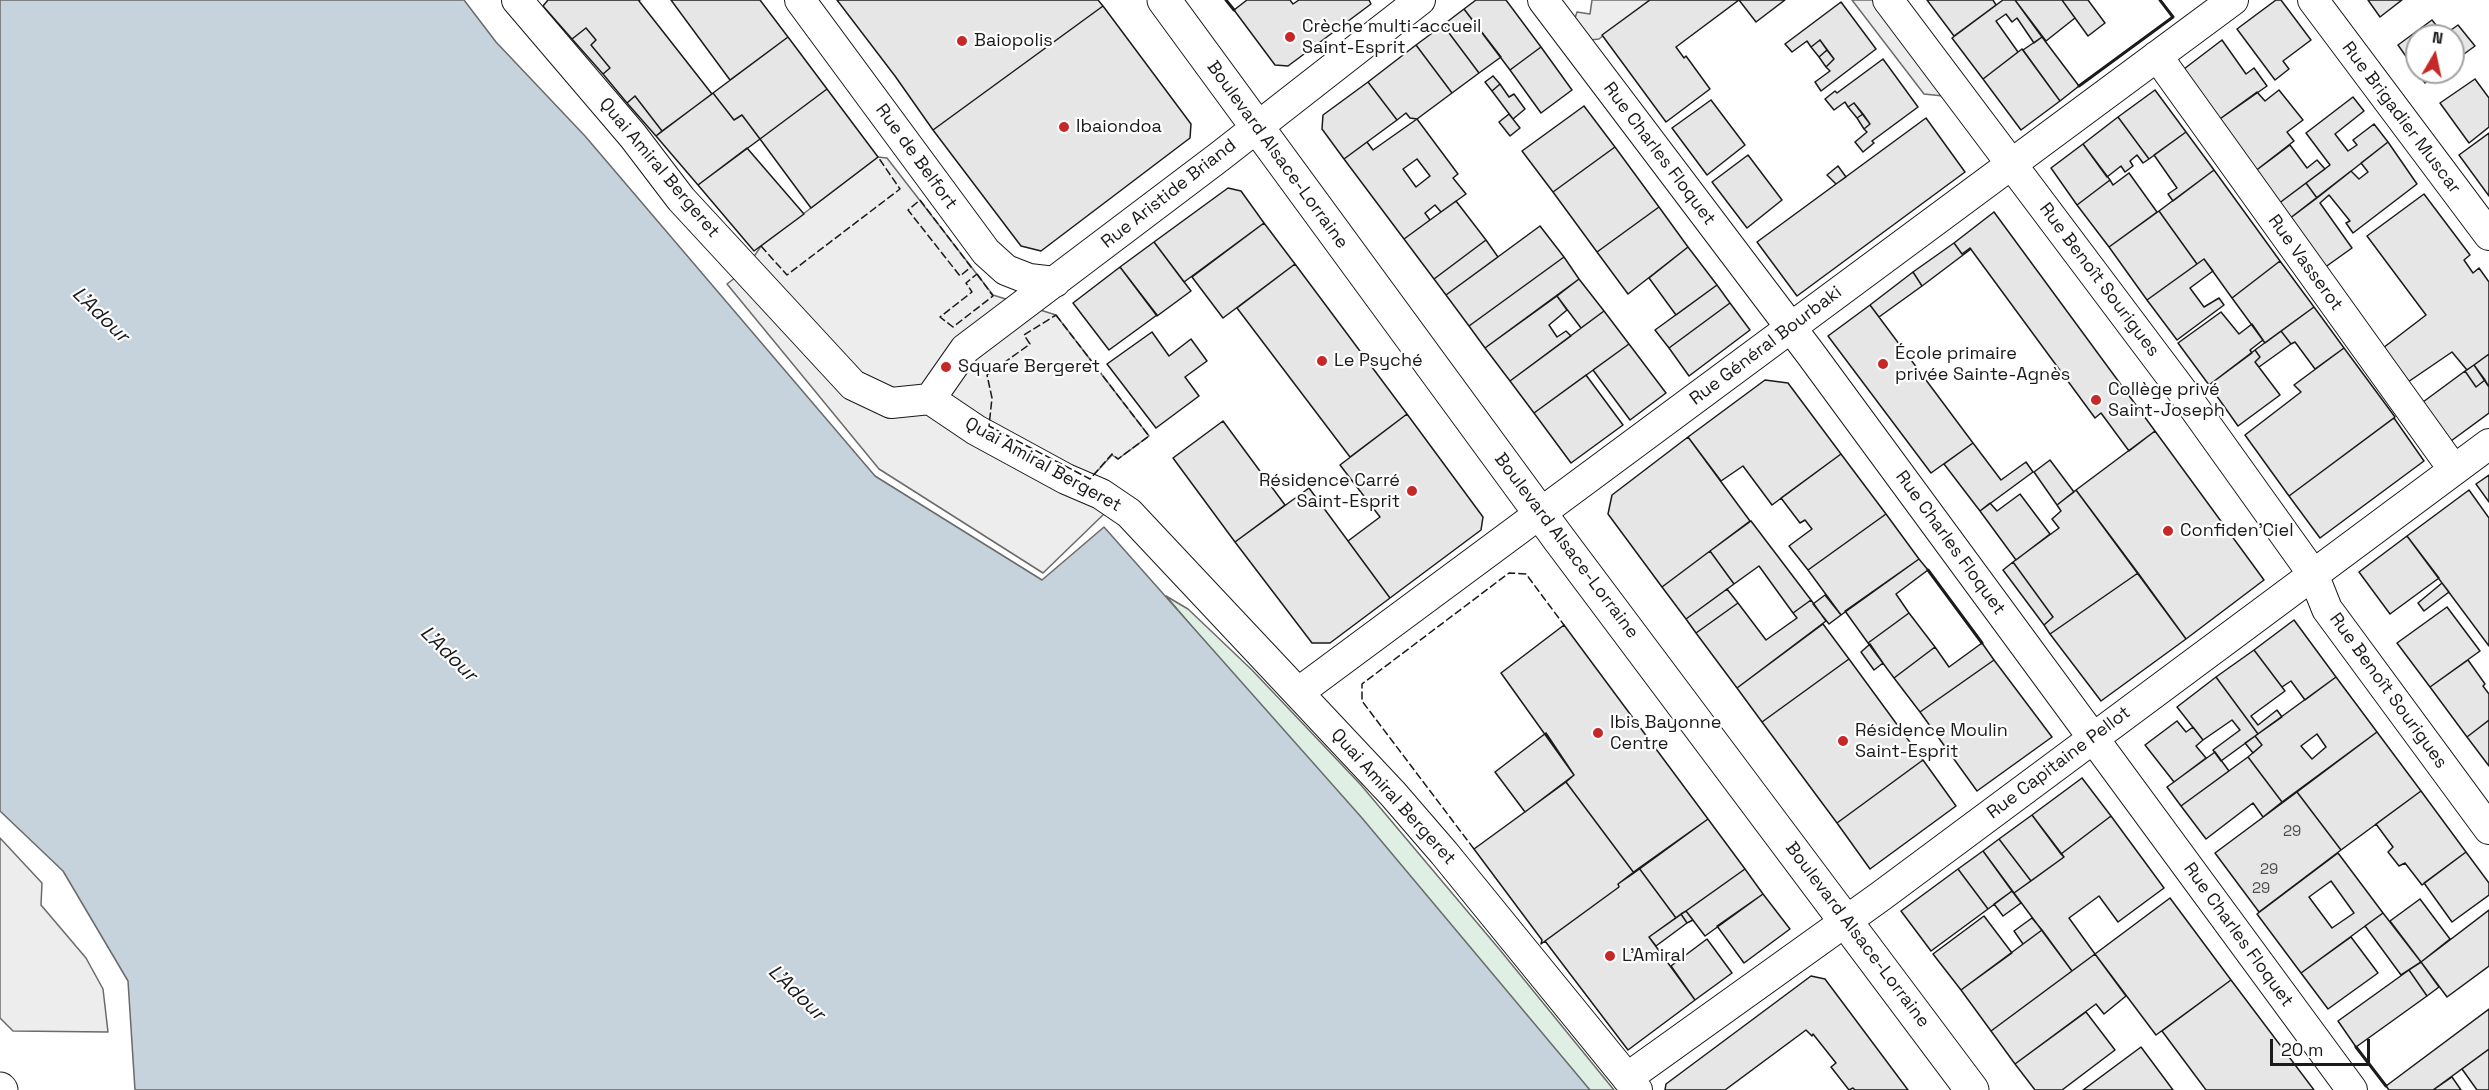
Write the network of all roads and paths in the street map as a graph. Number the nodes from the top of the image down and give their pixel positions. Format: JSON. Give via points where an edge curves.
{"nodes":[{"id":1,"x":517,"y":0,"type":"edge"},
{"id":2,"x":800,"y":0,"type":"edge"},
{"id":3,"x":1164,"y":0,"type":"edge"},
{"id":4,"x":1420,"y":0,"type":"edge"},
{"id":5,"x":1543,"y":0,"type":"edge"},
{"id":6,"x":1888,"y":0,"type":"edge"},
{"id":7,"x":2233,"y":0,"type":"edge"},
{"id":8,"x":2313,"y":0,"type":"edge"},
{"id":9,"x":2157,"y":56,"type":"junction"},
{"id":10,"x":1255,"y":127,"type":"junction"},
{"id":11,"x":2012,"y":163,"type":"junction"},
{"id":12,"x":2489,"y":235,"type":"edge"},
{"id":13,"x":1055,"y":282,"type":"junction"},
{"id":14,"x":1791,"y":328,"type":"junction"},
{"id":15,"x":930,"y":399,"type":"junction"},
{"id":16,"x":2489,"y":444,"type":"edge"},
{"id":17,"x":2454,"y":470,"type":"junction"},
{"id":18,"x":1541,"y":513,"type":"junction"},
{"id":19,"x":2313,"y":574,"type":"junction"},
{"id":20,"x":1299,"y":693,"type":"junction"},
{"id":21,"x":2092,"y":737,"type":"junction"},
{"id":22,"x":2489,"y":829,"type":"edge"},
{"id":23,"x":1846,"y":921,"type":"junction"},
{"id":24,"x":1632,"y":1084,"type":"edge"},
{"id":25,"x":1972,"y":1090,"type":"edge"},
{"id":26,"x":2352,"y":1090,"type":"edge"}],
"edges":[{"from":1,"to":15,"type":"street","name":"Quai Amiral Bergeret","via":[[633,136],[681,199],[853,385],[891,403]]},
{"from":2,"to":13,"type":"street","name":"Rue de Belfort","via":[[986,252],[1006,270],[1029,279]]},
{"from":3,"to":10,"type":"main road","name":"Boulevard Alsace-Lorraine"},
{"from":4,"to":10,"type":"street","name":"Rue Aristide Briand"},
{"from":5,"to":14,"type":"street","name":"Rue Charles Floquet"},
{"from":6,"to":11,"type":"street","name":"Rue Benoît Sourigues"},
{"from":7,"to":9,"type":"street","name":"Rue Général Bourbaki"},
{"from":8,"to":12,"type":"street","name":"Rue Brigadier Muscar"},
{"from":9,"to":11,"type":"street","name":"Rue Général Bourbaki"},
{"from":9,"to":17,"type":"street","name":"Rue Vasserot"},
{"from":10,"to":13,"type":"street","name":"Rue Aristide Briand"},
{"from":10,"to":18,"type":"main road","name":"Boulevard Alsace-Lorraine"},
{"from":11,"to":14,"type":"street","name":"Rue Général Bourbaki"},
{"from":11,"to":19,"type":"street","name":"Rue Benoît Sourigues"},
{"from":13,"to":15,"type":"street","name":"Rue Aristide Briand","via":[[965,349]]},
{"from":14,"to":18,"type":"street","name":"Rue Général Bourbaki"},
{"from":14,"to":21,"type":"street","name":"Rue Charles Floquet"},
{"from":15,"to":20,"type":"street","name":"Quai Amiral Bergeret","via":[[976,430],[1101,494],[1129,513]]},
{"from":16,"to":17,"type":"street","name":"Rue Capitaine Pellot"},
{"from":17,"to":19,"type":"street","name":"Rue Capitaine Pellot"},
{"from":18,"to":20,"type":"street","name":"Rue Général Bourbaki"},
{"from":18,"to":23,"type":"main road","name":"Boulevard Alsace-Lorraine"},
{"from":19,"to":21,"type":"street","name":"Rue Capitaine Pellot"},
{"from":19,"to":22,"type":"street","name":"Rue Benoît Sourigues","via":[[2327,609]]},
{"from":20,"to":24,"type":"street","name":"Quai Amiral Bergeret","via":[[1444,853]]},
{"from":21,"to":23,"type":"street","name":"Rue Capitaine Pellot"},
{"from":21,"to":26,"type":"street","name":"Rue Charles Floquet"},
{"from":23,"to":24,"type":"street","name":"Rue Capitaine Pellot"},
{"from":23,"to":25,"type":"main road","name":"Boulevard Alsace-Lorraine"}]}
